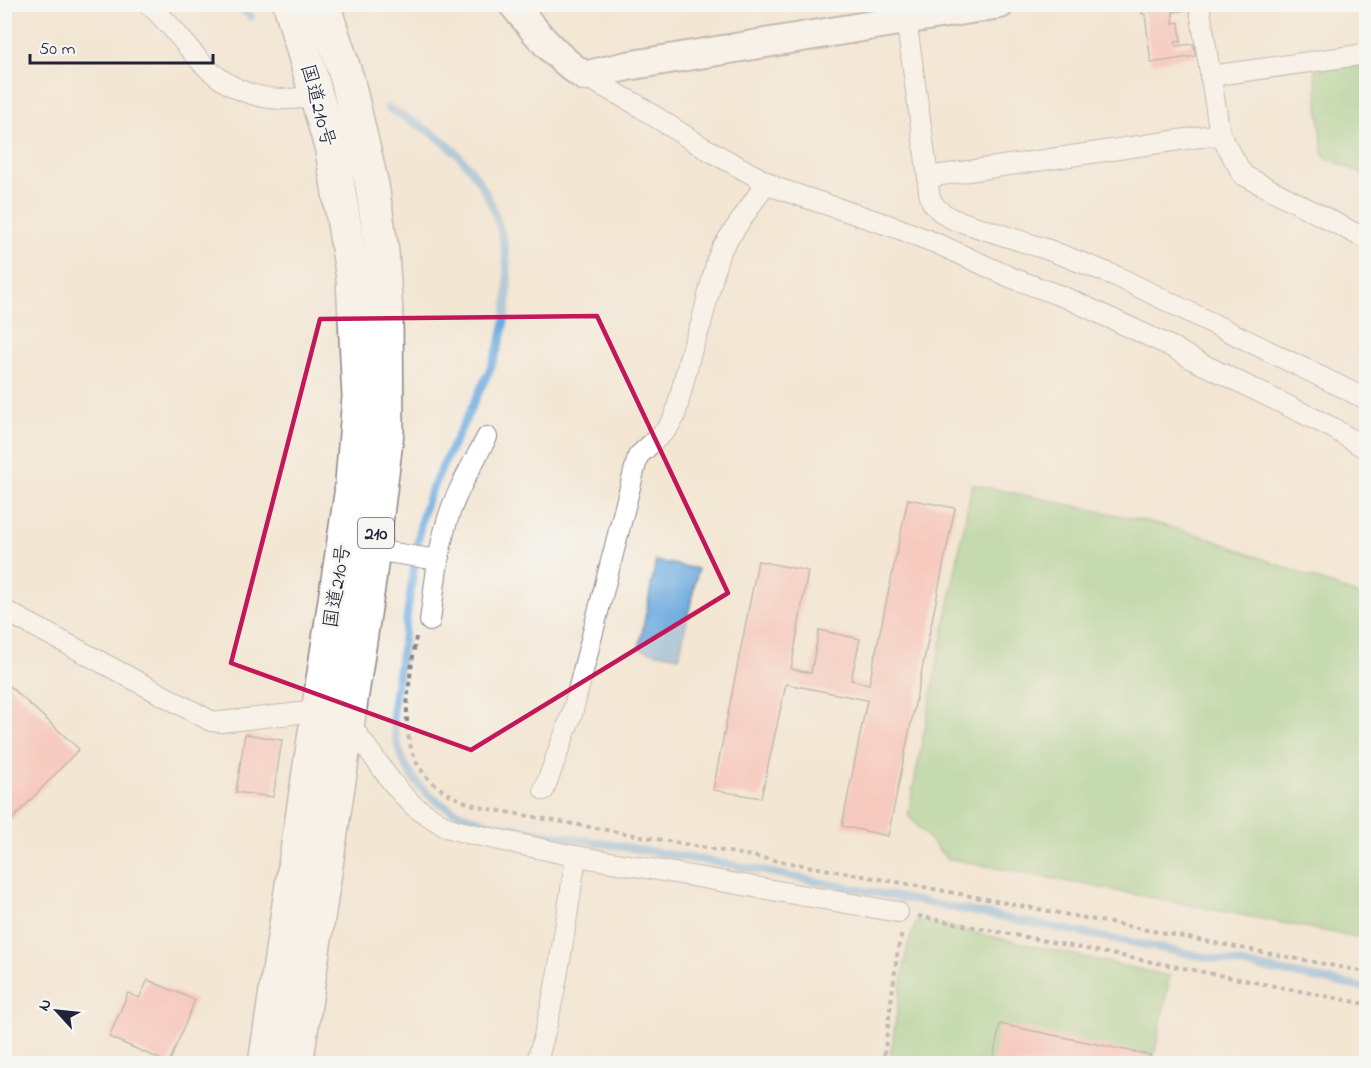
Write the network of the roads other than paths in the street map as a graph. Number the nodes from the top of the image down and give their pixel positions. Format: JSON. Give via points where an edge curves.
{"nodes":[{"id":1,"x":148,"y":4,"type":"edge"},
{"id":2,"x":290,"y":4,"type":"edge"},
{"id":3,"x":323,"y":4,"type":"edge"},
{"id":4,"x":513,"y":4,"type":"edge"},
{"id":5,"x":1000,"y":4,"type":"edge"},
{"id":6,"x":1199,"y":4,"type":"edge"},
{"id":7,"x":905,"y":12,"type":"edge"},
{"id":8,"x":1366,"y":54,"type":"edge"},
{"id":9,"x":584,"y":76,"type":"junction"},
{"id":10,"x":1210,"y":76,"type":"junction"},
{"id":11,"x":317,"y":95,"type":"junction"},
{"id":12,"x":1220,"y":134,"type":"junction"},
{"id":13,"x":928,"y":177,"type":"junction"},
{"id":14,"x":766,"y":183,"type":"junction"},
{"id":15,"x":1366,"y":239,"type":"edge"},
{"id":16,"x":1366,"y":399,"type":"edge"},
{"id":17,"x":487,"y":437,"type":"dead end"},
{"id":18,"x":1366,"y":448,"type":"edge"},
{"id":19,"x":386,"y":552,"type":"junction"},
{"id":20,"x":431,"y":558,"type":"junction"},
{"id":21,"x":4,"y":610,"type":"edge"},
{"id":22,"x":423,"y":624,"type":"road end"},
{"id":23,"x":332,"y":716,"type":"junction"},
{"id":24,"x":544,"y":790,"type":"dead end"},
{"id":25,"x":576,"y":857,"type":"junction"},
{"id":26,"x":903,"y":917,"type":"road end"},
{"id":27,"x":265,"y":1064,"type":"edge"},
{"id":28,"x":296,"y":1064,"type":"edge"},
{"id":29,"x":536,"y":1064,"type":"edge"}],
"edges":[{"from":1,"to":11,"type":"street","via":[[204,65],[233,86],[277,100]]},
{"from":2,"to":11,"type":"highway","name":"国道210号","number":"210"},
{"from":3,"to":19,"type":"highway","name":"国道210号","number":"210","via":[[362,139],[382,252],[388,361]]},
{"from":4,"to":9,"type":"street","via":[[548,48]]},
{"from":5,"to":7,"type":"street"},
{"from":6,"to":10,"type":"street"},
{"from":7,"to":9,"type":"street"},
{"from":7,"to":13,"type":"street"},
{"from":8,"to":10,"type":"street"},
{"from":9,"to":14,"type":"street"},
{"from":10,"to":12,"type":"street"},
{"from":11,"to":23,"type":"highway","name":"国道210号","number":"210","via":[[332,150],[353,278],[359,397]]},
{"from":12,"to":13,"type":"street"},
{"from":12,"to":15,"type":"street","via":[[1243,176]]},
{"from":13,"to":16,"type":"street","via":[[928,196],[938,211],[952,219],[1116,276]]},
{"from":14,"to":18,"type":"street","via":[[897,228],[1069,299],[1170,346]]},
{"from":14,"to":24,"type":"street","via":[[717,260],[672,422],[638,456],[572,714]]},
{"from":17,"to":20,"type":"street","via":[[459,489]]},
{"from":19,"to":20,"type":"street"},
{"from":19,"to":23,"type":"highway","name":"国道210号","number":"210"},
{"from":20,"to":22,"type":"street"},
{"from":21,"to":23,"type":"street","via":[[211,721]]},
{"from":23,"to":25,"type":"street","via":[[430,818],[463,832]]},
{"from":23,"to":27,"type":"highway","name":"国道210号","number":"210"},
{"from":23,"to":28,"type":"highway","name":"国道210号","number":"210"},
{"from":25,"to":26,"type":"street"},
{"from":25,"to":29,"type":"street","via":[[558,968]]}]}
